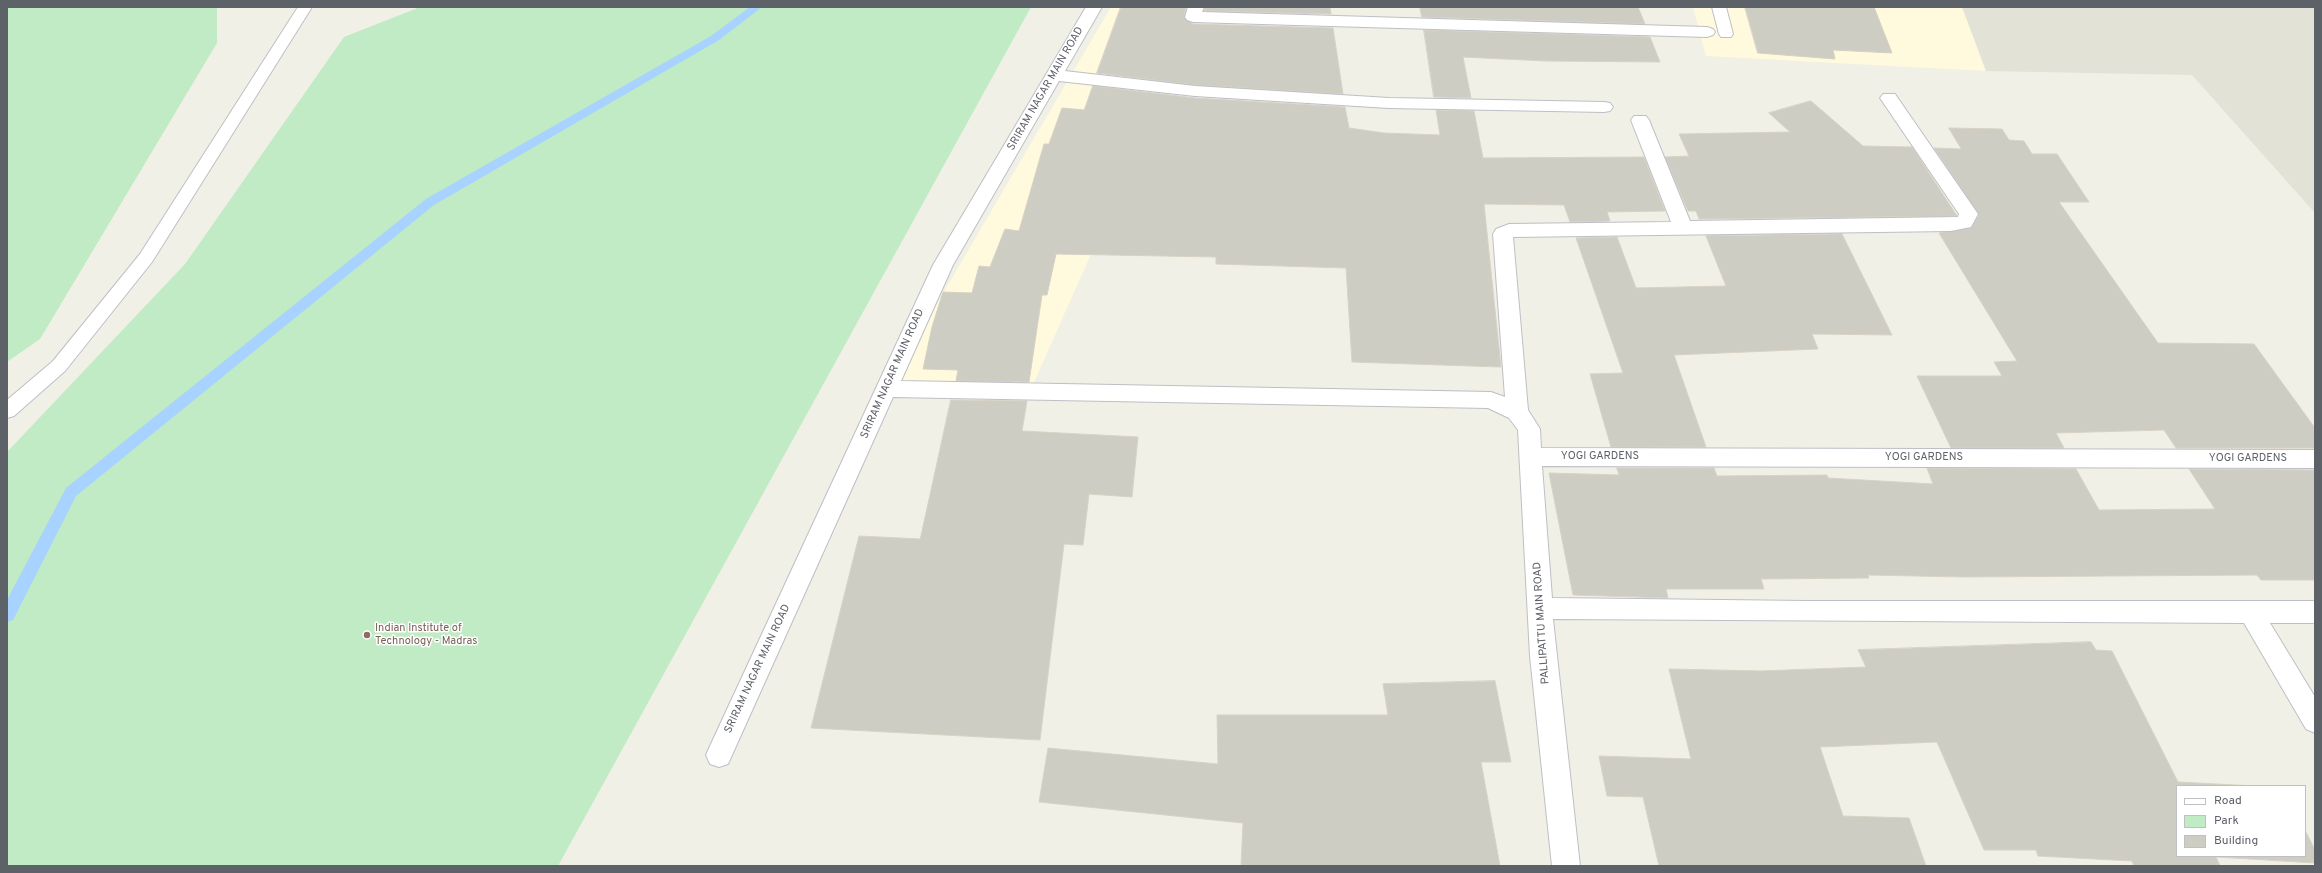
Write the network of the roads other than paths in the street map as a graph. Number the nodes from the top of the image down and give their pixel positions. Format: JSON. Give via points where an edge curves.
{"nodes":[{"id":1,"x":305,"y":7,"type":"edge"},
{"id":2,"x":1094,"y":7,"type":"edge"},
{"id":3,"x":1196,"y":7,"type":"edge"},
{"id":4,"x":1719,"y":7,"type":"edge"},
{"id":5,"x":1707,"y":32,"type":"dead end"},
{"id":6,"x":1726,"y":34,"type":"dead end"},
{"id":7,"x":1054,"y":75,"type":"junction"},
{"id":8,"x":1889,"y":98,"type":"dead end"},
{"id":9,"x":1604,"y":106,"type":"dead end"},
{"id":10,"x":1640,"y":120,"type":"dead end"},
{"id":11,"x":1683,"y":228,"type":"junction"},
{"id":12,"x":887,"y":389,"type":"junction"},
{"id":13,"x":7,"y":411,"type":"edge"},
{"id":14,"x":1517,"y":412,"type":"junction"},
{"id":15,"x":1532,"y":457,"type":"junction"},
{"id":16,"x":2315,"y":459,"type":"edge"},
{"id":17,"x":1540,"y":608,"type":"junction"},
{"id":18,"x":2315,"y":612,"type":"edge"},
{"id":19,"x":2251,"y":613,"type":"junction"},
{"id":20,"x":2315,"y":720,"type":"edge"},
{"id":21,"x":719,"y":755,"type":"dead end"},
{"id":22,"x":1566,"y":866,"type":"edge"}],
"edges":[{"from":1,"to":13,"type":"lane","via":[[146,258],[59,366]]},
{"from":2,"to":7,"type":"street","name":"SRIRAM NAGAR MAIN ROAD"},
{"from":3,"to":5,"type":"street","via":[[1194,17]]},
{"from":4,"to":6,"type":"lane"},
{"from":7,"to":9,"type":"street","via":[[1195,90],[1389,103]]},
{"from":7,"to":12,"type":"street","name":"SRIRAM NAGAR MAIN ROAD","via":[[943,265]]},
{"from":8,"to":11,"type":"street","via":[[1969,214],[1964,222],[1951,225]]},
{"from":10,"to":11,"type":"street"},
{"from":11,"to":14,"type":"street","via":[[1509,230],[1503,234]]},
{"from":12,"to":14,"type":"street","via":[[1491,400]]},
{"from":12,"to":21,"type":"street","name":"SRIRAM NAGAR MAIN ROAD"},
{"from":14,"to":15,"type":"street","name":"PALLIPATTU MAIN ROAD","via":[[1529,429]]},
{"from":15,"to":16,"type":"street","name":"YOGI GARDENS"},
{"from":15,"to":17,"type":"street","name":"PALLIPATTU MAIN ROAD"},
{"from":17,"to":19,"type":"street","via":[[1711,612]]},
{"from":17,"to":22,"type":"street","name":"PALLIPATTU MAIN ROAD"},
{"from":18,"to":19,"type":"street"},
{"from":19,"to":20,"type":"street"}]}
